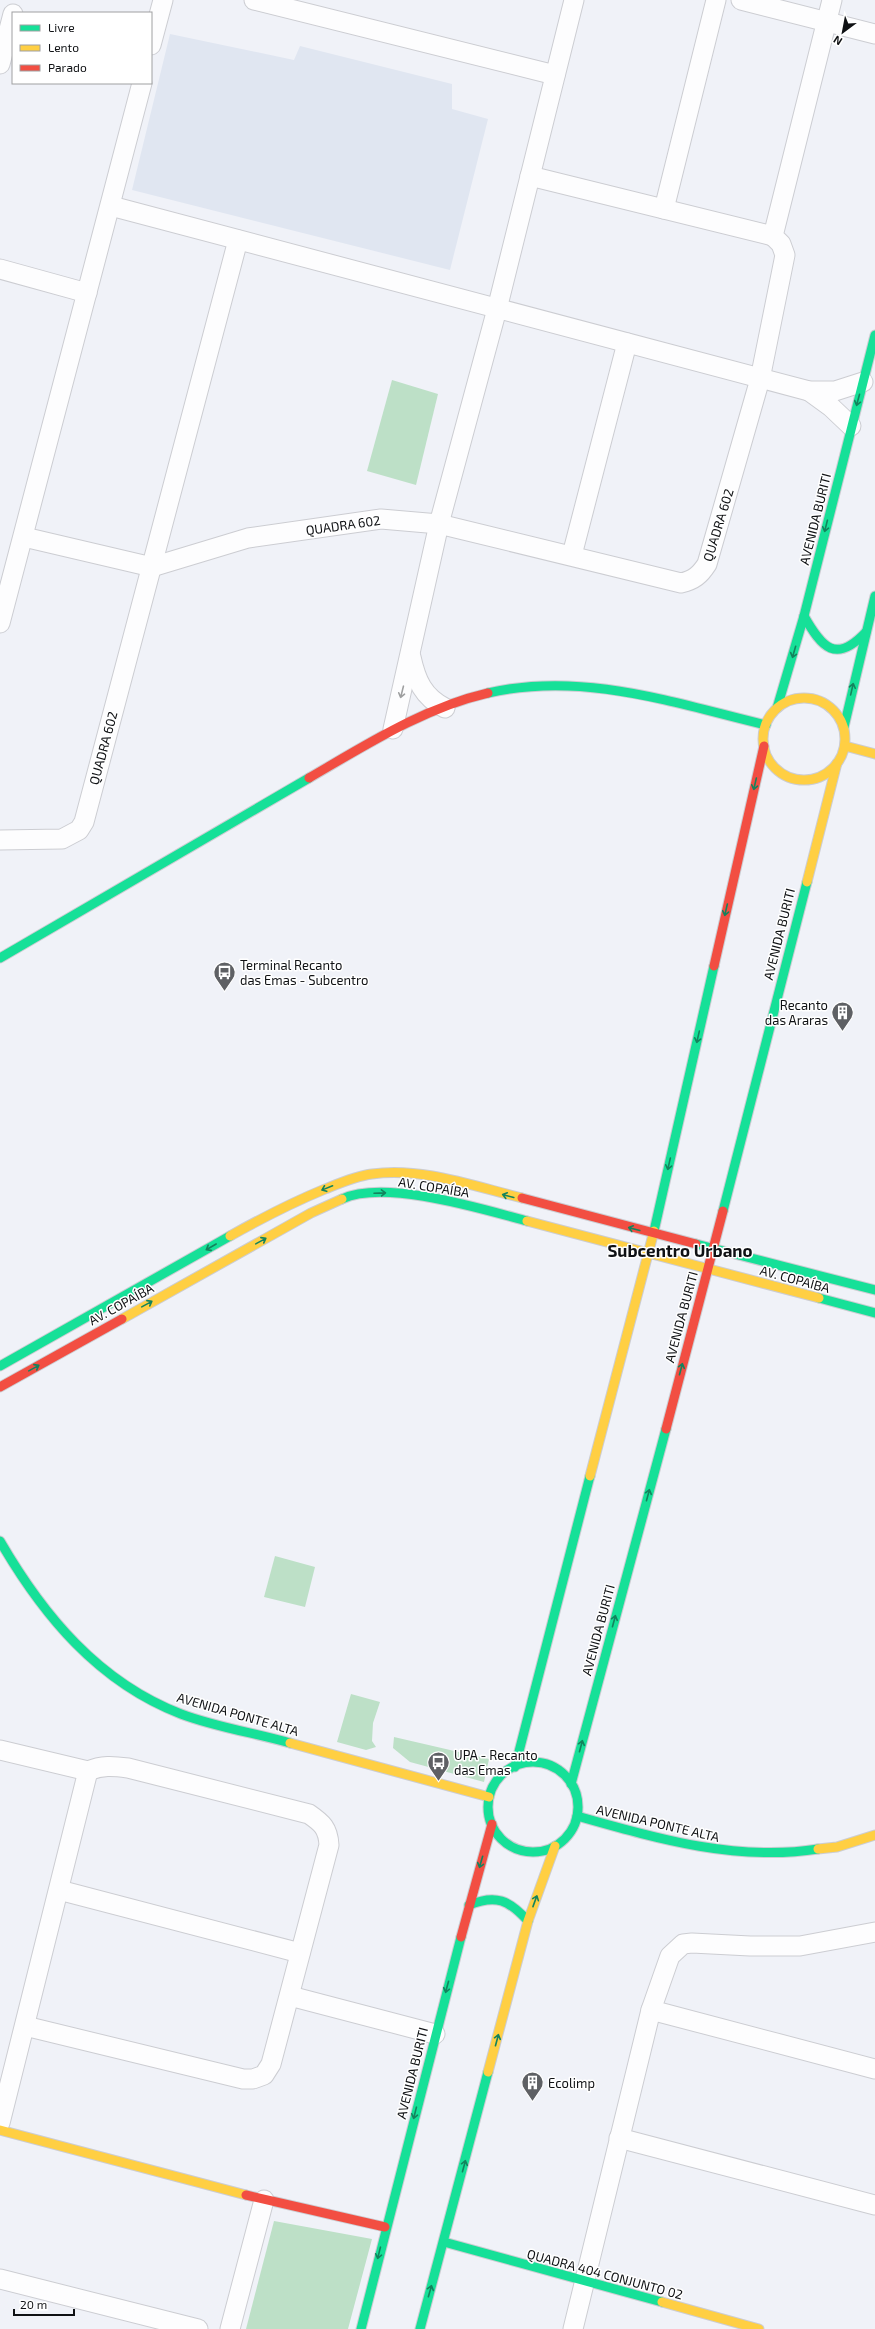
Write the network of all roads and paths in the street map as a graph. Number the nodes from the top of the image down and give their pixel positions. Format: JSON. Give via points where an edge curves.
{"nodes":[{"id":1,"x":164,"y":0,"type":"edge"},
{"id":2,"x":254,"y":0,"type":"edge"},
{"id":3,"x":574,"y":0,"type":"edge"},
{"id":4,"x":716,"y":0,"type":"edge"},
{"id":5,"x":741,"y":0,"type":"edge"},
{"id":6,"x":832,"y":0,"type":"edge"},
{"id":7,"x":12,"y":19,"type":"edge"},
{"id":8,"x":826,"y":21,"type":"junction"},
{"id":9,"x":875,"y":34,"type":"edge"},
{"id":10,"x":152,"y":42,"type":"edge"},
{"id":11,"x":0,"y":64,"type":"edge"},
{"id":12,"x":555,"y":75,"type":"junction"},
{"id":13,"x":142,"y":84,"type":"edge"},
{"id":14,"x":530,"y":176,"type":"junction"},
{"id":15,"x":111,"y":206,"type":"junction"},
{"id":16,"x":664,"y":209,"type":"junction"},
{"id":17,"x":773,"y":236,"type":"junction"},
{"id":18,"x":238,"y":240,"type":"junction"},
{"id":19,"x":0,"y":269,"type":"edge"},
{"id":20,"x":87,"y":293,"type":"junction"},
{"id":21,"x":497,"y":309,"type":"junction"},
{"id":22,"x":875,"y":335,"type":"edge"},
{"id":23,"x":627,"y":343,"type":"junction"},
{"id":24,"x":760,"y":379,"type":"junction"},
{"id":25,"x":863,"y":382,"type":"junction"},
{"id":26,"x":809,"y":392,"type":"junction"},
{"id":27,"x":851,"y":426,"type":"junction"},
{"id":28,"x":439,"y":524,"type":"junction"},
{"id":29,"x":24,"y":537,"type":"junction"},
{"id":30,"x":572,"y":555,"type":"junction"},
{"id":31,"x":152,"y":567,"type":"junction"},
{"id":32,"x":4,"y":594,"type":"edge"},
{"id":33,"x":875,"y":596,"type":"edge"},
{"id":34,"x":804,"y":616,"type":"junction"},
{"id":35,"x":0,"y":623,"type":"edge"},
{"id":36,"x":866,"y":632,"type":"junction"},
{"id":37,"x":411,"y":655,"type":"junction"},
{"id":38,"x":445,"y":708,"type":"junction"},
{"id":39,"x":777,"y":708,"type":"junction"},
{"id":40,"x":766,"y":725,"type":"junction"},
{"id":41,"x":844,"y":727,"type":"junction"},
{"id":42,"x":393,"y":730,"type":"junction"},
{"id":43,"x":764,"y":746,"type":"junction"},
{"id":44,"x":845,"y":746,"type":"junction"},
{"id":45,"x":875,"y":754,"type":"edge"},
{"id":46,"x":837,"y":763,"type":"junction"},
{"id":47,"x":0,"y":840,"type":"edge"},
{"id":48,"x":0,"y":958,"type":"edge"},
{"id":49,"x":653,"y":1234,"type":"junction"},
{"id":50,"x":712,"y":1248,"type":"junction"},
{"id":51,"x":648,"y":1253,"type":"junction"},
{"id":52,"x":708,"y":1269,"type":"junction"},
{"id":53,"x":875,"y":1290,"type":"edge"},
{"id":54,"x":875,"y":1313,"type":"edge"},
{"id":55,"x":0,"y":1366,"type":"edge"},
{"id":56,"x":0,"y":1387,"type":"edge"},
{"id":57,"x":0,"y":1541,"type":"edge"},
{"id":58,"x":0,"y":1750,"type":"edge"},
{"id":59,"x":516,"y":1766,"type":"junction"},
{"id":60,"x":88,"y":1771,"type":"junction"},
{"id":61,"x":571,"y":1784,"type":"junction"},
{"id":62,"x":489,"y":1797,"type":"junction"},
{"id":63,"x":577,"y":1816,"type":"junction"},
{"id":64,"x":492,"y":1824,"type":"junction"},
{"id":65,"x":875,"y":1835,"type":"edge"},
{"id":66,"x":556,"y":1846,"type":"junction"},
{"id":67,"x":59,"y":1890,"type":"junction"},
{"id":68,"x":469,"y":1905,"type":"junction"},
{"id":69,"x":528,"y":1921,"type":"junction"},
{"id":70,"x":875,"y":1932,"type":"edge"},
{"id":71,"x":300,"y":1953,"type":"junction"},
{"id":72,"x":290,"y":1996,"type":"junction"},
{"id":73,"x":651,"y":2010,"type":"junction"},
{"id":74,"x":25,"y":2026,"type":"junction"},
{"id":75,"x":435,"y":2034,"type":"junction"},
{"id":76,"x":875,"y":2069,"type":"edge"},
{"id":77,"x":0,"y":2123,"type":"edge"},
{"id":78,"x":0,"y":2130,"type":"edge"},
{"id":79,"x":620,"y":2138,"type":"junction"},
{"id":80,"x":264,"y":2200,"type":"junction"},
{"id":81,"x":875,"y":2205,"type":"edge"},
{"id":82,"x":386,"y":2227,"type":"junction"},
{"id":83,"x":444,"y":2242,"type":"junction"},
{"id":84,"x":0,"y":2279,"type":"edge"},
{"id":85,"x":584,"y":2282,"type":"junction"},
{"id":86,"x":717,"y":2324,"type":"edge"},
{"id":87,"x":198,"y":2329,"type":"edge"},
{"id":88,"x":230,"y":2329,"type":"edge"},
{"id":89,"x":361,"y":2329,"type":"edge"},
{"id":90,"x":420,"y":2329,"type":"edge"},
{"id":91,"x":573,"y":2329,"type":"edge"},
{"id":92,"x":759,"y":2329,"type":"edge"}],
"edges":[{"from":1,"to":10,"type":"street"},
{"from":2,"to":12,"type":"street"},
{"from":3,"to":12,"type":"street"},
{"from":4,"to":16,"type":"street"},
{"from":5,"to":8,"type":"street"},
{"from":6,"to":8,"type":"street"},
{"from":7,"to":11,"type":"street"},
{"from":8,"to":9,"type":"street"},
{"from":8,"to":17,"type":"street"},
{"from":12,"to":14,"type":"street"},
{"from":13,"to":15,"type":"street"},
{"from":14,"to":16,"type":"street"},
{"from":14,"to":21,"type":"street"},
{"from":15,"to":18,"type":"street"},
{"from":15,"to":20,"type":"street"},
{"from":16,"to":17,"type":"street"},
{"from":17,"to":24,"type":"street","name":"QUADRA 602","via":[[781,244],[785,255]]},
{"from":18,"to":21,"type":"street"},
{"from":18,"to":31,"type":"street"},
{"from":19,"to":20,"type":"street"},
{"from":20,"to":29,"type":"street"},
{"from":21,"to":23,"type":"street"},
{"from":21,"to":28,"type":"street"},
{"from":22,"to":25,"type":"street","name":"AVENIDA BURITI"},
{"from":23,"to":24,"type":"street"},
{"from":23,"to":30,"type":"street"},
{"from":24,"to":26,"type":"street"},
{"from":24,"to":30,"type":"street","name":"QUADRA 602","via":[[708,564],[701,573],[693,580],[681,583]]},
{"from":25,"to":26,"type":"street","via":[[835,391]]},
{"from":25,"to":27,"type":"street","name":"AVENIDA BURITI","one_way":true},
{"from":26,"to":27,"type":"street","via":[[831,407]]},
{"from":27,"to":34,"type":"street","name":"AVENIDA BURITI","one_way":true},
{"from":28,"to":30,"type":"street","name":"QUADRA 602"},
{"from":28,"to":31,"type":"street","name":"QUADRA 602","via":[[381,519],[256,537]]},
{"from":28,"to":37,"type":"street"},
{"from":29,"to":31,"type":"street"},
{"from":29,"to":32,"type":"street"},
{"from":31,"to":47,"type":"street","name":"QUADRA 602","via":[[84,822],[79,830],[62,839]]},
{"from":32,"to":35,"type":"street"},
{"from":33,"to":36,"type":"street"},
{"from":34,"to":36,"type":"street","via":[[815,637],[832,649],[849,648]]},
{"from":34,"to":39,"type":"street","name":"AVENIDA BURITI","one_way":true},
{"from":41,"to":36,"type":"street","one_way":true},
{"from":37,"to":38,"type":"street","via":[[423,691],[432,702]]},
{"from":37,"to":42,"type":"street","one_way":true},
{"from":38,"to":40,"type":"street","via":[[468,698],[507,689],[580,685],[624,691]]},
{"from":38,"to":42,"type":"street"},
{"from":39,"to":40,"type":"street"},
{"from":39,"to":41,"type":"street","via":[[792,700],[809,698],[831,707]]},
{"from":40,"to":43,"type":"street"},
{"from":41,"to":44,"type":"street"},
{"from":42,"to":48,"type":"street"},
{"from":43,"to":46,"type":"street","via":[[768,759],[789,777],[802,780],[816,778],[828,773]]},
{"from":43,"to":49,"type":"street","one_way":true},
{"from":44,"to":45,"type":"street"},
{"from":44,"to":46,"type":"street"},
{"from":46,"to":50,"type":"street","name":"AVENIDA BURITI"},
{"from":49,"to":50,"type":"street","name":"AV. COPAÍBA"},
{"from":49,"to":51,"type":"street"},
{"from":49,"to":55,"type":"street","name":"AV. COPAÍBA","one_way":true,"via":[[435,1176],[371,1174],[283,1206]]},
{"from":50,"to":52,"type":"street","name":"AVENIDA BURITI"},
{"from":50,"to":53,"type":"street","name":"AV. COPAÍBA"},
{"from":51,"to":52,"type":"street","name":"AV. COPAÍBA"},
{"from":56,"to":51,"type":"street","name":"AV. COPAÍBA","one_way":true,"via":[[311,1213],[353,1194],[405,1192],[476,1207]]},
{"from":51,"to":59,"type":"street"},
{"from":52,"to":54,"type":"street","name":"AV. COPAÍBA"},
{"from":61,"to":52,"type":"street","name":"AVENIDA BURITI","one_way":true},
{"from":57,"to":62,"type":"street","name":"AVENIDA PONTE ALTA","via":[[38,1603],[69,1639],[93,1661],[143,1697],[182,1714]]},
{"from":58,"to":60,"type":"street"},
{"from":59,"to":61,"type":"street","name":"AVENIDA BURITI","via":[[539,1763],[553,1767]]},
{"from":59,"to":62,"type":"street","name":"AVENIDA BURITI","via":[[498,1778]]},
{"from":60,"to":67,"type":"street"},
{"from":60,"to":71,"type":"street","via":[[110,1766],[128,1768],[309,1814],[321,1822],[329,1834],[329,1844]]},
{"from":61,"to":63,"type":"street","name":"AVENIDA BURITI","via":[[578,1802]]},
{"from":62,"to":64,"type":"street","name":"AVENIDA BURITI"},
{"from":63,"to":65,"type":"street","name":"AVENIDA PONTE ALTA","via":[[675,1843],[730,1853],[803,1852],[854,1843]]},
{"from":63,"to":66,"type":"street","name":"AVENIDA BURITI","via":[[572,1830]]},
{"from":64,"to":66,"type":"street","name":"AVENIDA BURITI","via":[[497,1834],[508,1845],[522,1851],[536,1852]]},
{"from":64,"to":68,"type":"street","name":"AVENIDA BURITI","one_way":true},
{"from":69,"to":66,"type":"street","name":"AVENIDA BURITI","one_way":true},
{"from":67,"to":71,"type":"street"},
{"from":67,"to":74,"type":"street"},
{"from":68,"to":69,"type":"street","via":[[490,1898],[503,1900],[517,1909]]},
{"from":68,"to":75,"type":"street","name":"AVENIDA BURITI","one_way":true},
{"from":83,"to":69,"type":"street","name":"AVENIDA BURITI","one_way":true},
{"from":70,"to":73,"type":"street","via":[[800,1946],[683,1944],[670,1956]]},
{"from":71,"to":72,"type":"street"},
{"from":72,"to":74,"type":"street","via":[[271,2064],[264,2075],[253,2079],[243,2079]]},
{"from":72,"to":75,"type":"street"},
{"from":73,"to":76,"type":"street"},
{"from":73,"to":79,"type":"street"},
{"from":74,"to":77,"type":"street"},
{"from":75,"to":82,"type":"street","name":"AVENIDA BURITI","one_way":true},
{"from":78,"to":80,"type":"street"},
{"from":79,"to":81,"type":"street"},
{"from":79,"to":85,"type":"street"},
{"from":80,"to":82,"type":"street"},
{"from":80,"to":88,"type":"street"},
{"from":82,"to":89,"type":"street","name":"AVENIDA BURITI","one_way":true},
{"from":83,"to":85,"type":"street","name":"QUADRA 404 CONJUNTO 02"},
{"from":90,"to":83,"type":"street","name":"AVENIDA BURITI","one_way":true},
{"from":84,"to":87,"type":"street"},
{"from":85,"to":86,"type":"street","name":"QUADRA 404 CONJUNTO 02"},
{"from":85,"to":91,"type":"street"},
{"from":86,"to":92,"type":"street","name":"QUADRA 404 CONJUNTO 02"}]}
